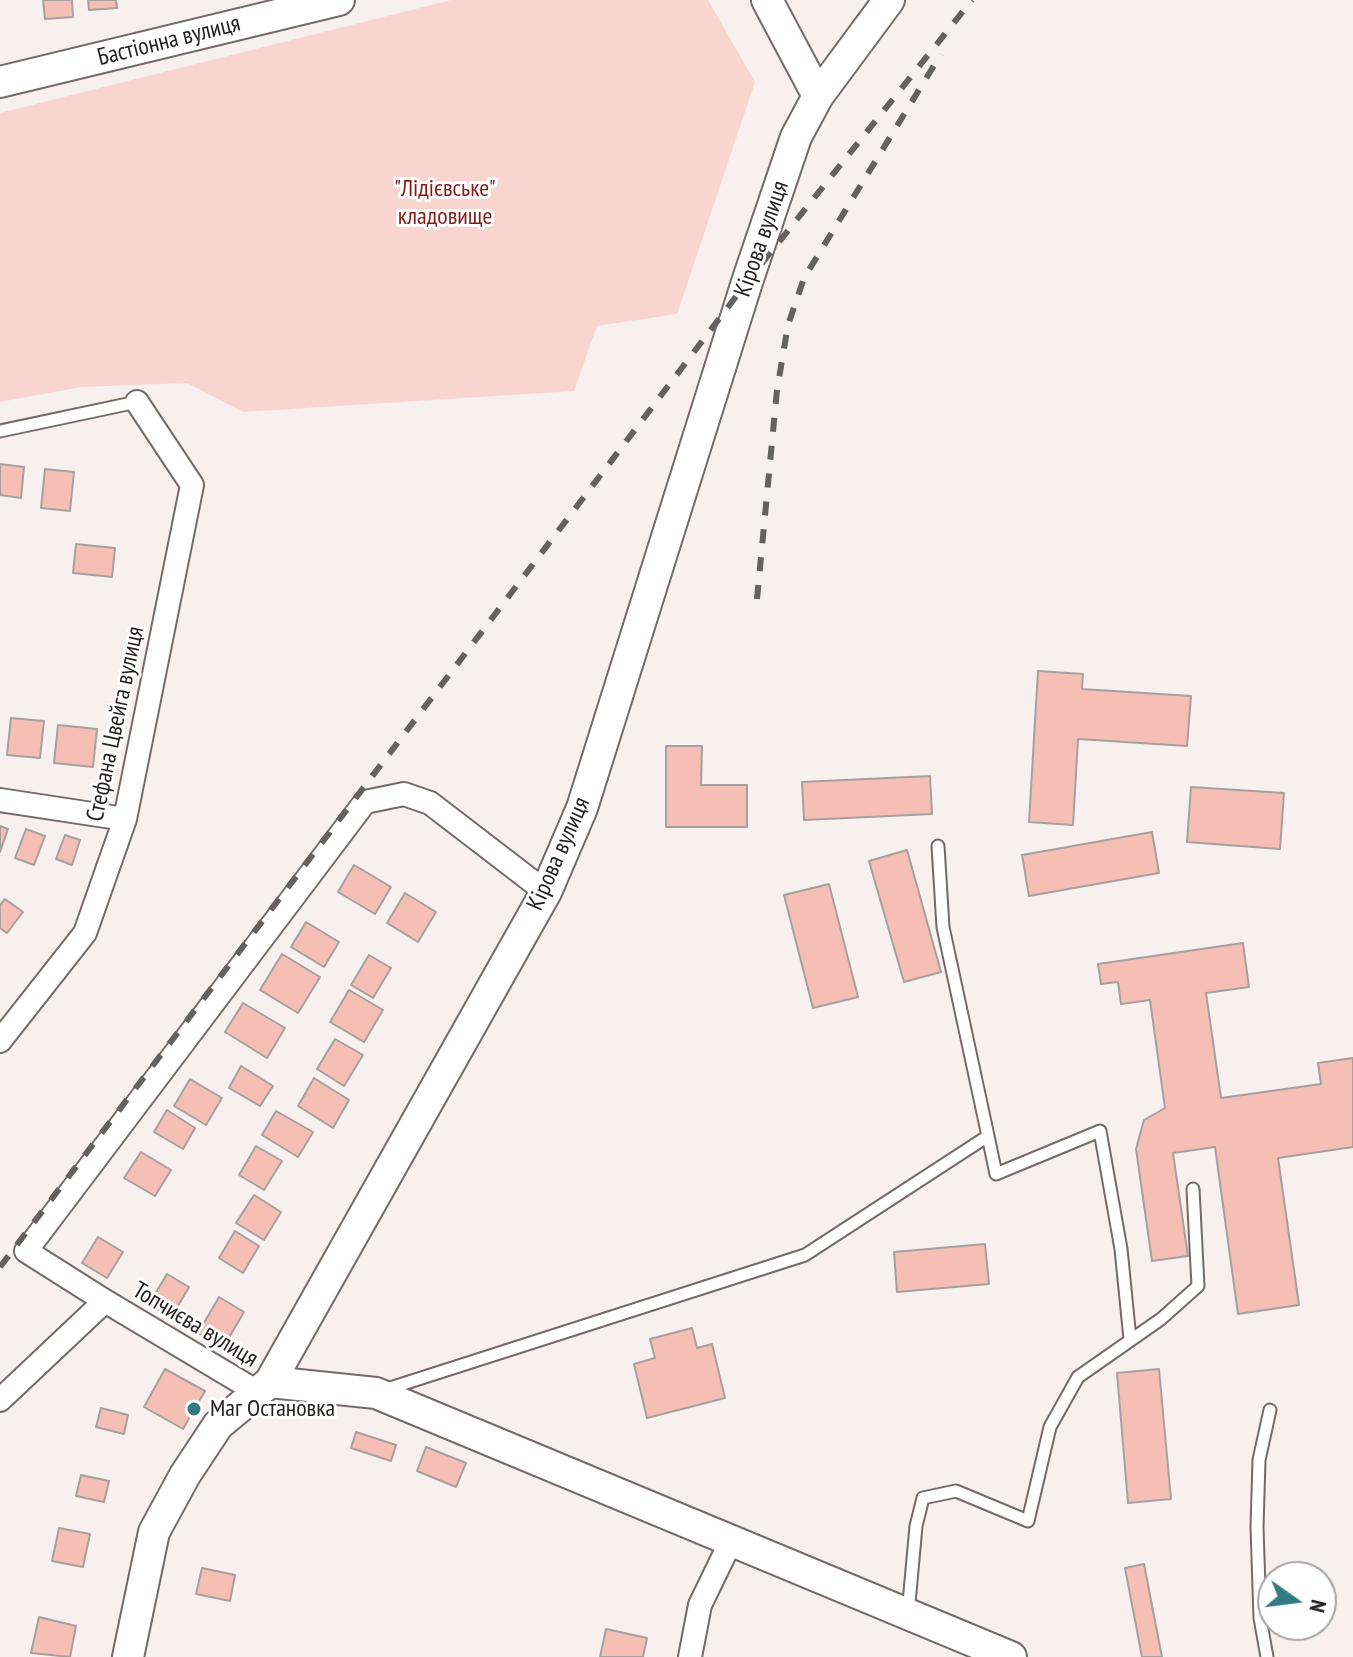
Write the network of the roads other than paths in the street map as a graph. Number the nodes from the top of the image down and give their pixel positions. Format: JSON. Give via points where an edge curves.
{"nodes":[{"id":1,"x":767,"y":0,"type":"edge"},
{"id":2,"x":889,"y":0,"type":"edge"},
{"id":3,"x":322,"y":2,"type":"edge"},
{"id":4,"x":0,"y":82,"type":"edge"},
{"id":5,"x":818,"y":96,"type":"junction"},
{"id":6,"x":137,"y":402,"type":"joint"},
{"id":7,"x":0,"y":431,"type":"edge"},
{"id":8,"x":0,"y":800,"type":"edge"},
{"id":9,"x":125,"y":819,"type":"junction"},
{"id":10,"x":938,"y":846,"type":"dead end"},
{"id":11,"x":546,"y":892,"type":"junction"},
{"id":12,"x":0,"y":1041,"type":"edge"},
{"id":13,"x":988,"y":1136,"type":"junction"},
{"id":14,"x":1193,"y":1189,"type":"dead end"},
{"id":15,"x":105,"y":1301,"type":"junction"},
{"id":16,"x":1130,"y":1339,"type":"junction"},
{"id":17,"x":264,"y":1388,"type":"junction"},
{"id":18,"x":376,"y":1393,"type":"junction"},
{"id":19,"x":0,"y":1400,"type":"edge"},
{"id":20,"x":1270,"y":1410,"type":"dead end"},
{"id":21,"x":731,"y":1541,"type":"junction"},
{"id":22,"x":908,"y":1614,"type":"junction"},
{"id":23,"x":128,"y":1657,"type":"edge"},
{"id":24,"x":690,"y":1657,"type":"edge"},
{"id":25,"x":1011,"y":1657,"type":"edge"},
{"id":26,"x":1267,"y":1657,"type":"edge"}],
"edges":[{"from":1,"to":5,"type":"main road"},
{"from":2,"to":5,"type":"main road","name":"Кірова вулиця"},
{"from":3,"to":4,"type":"main road","name":"Бастіонна вулиця"},
{"from":5,"to":11,"type":"main road","name":"Кірова вулиця","via":[[786,166],[582,808]]},
{"from":6,"to":7,"type":"lane"},
{"from":6,"to":9,"type":"street","name":"Стефана Цвейга вулиця","via":[[192,485]]},
{"from":8,"to":9,"type":"street"},
{"from":9,"to":12,"type":"street","name":"Стефана Цвейга вулиця","via":[[85,933]]},
{"from":10,"to":13,"type":"lane","via":[[943,927]]},
{"from":11,"to":15,"type":"street","via":[[430,803],[404,794],[365,802],[26,1251]]},
{"from":11,"to":17,"type":"main road","name":"Кірова вулиця"},
{"from":13,"to":16,"type":"lane","via":[[996,1174],[1100,1131]]},
{"from":13,"to":18,"type":"lane","via":[[805,1255]]},
{"from":14,"to":16,"type":"lane","via":[[1198,1286]]},
{"from":15,"to":17,"type":"street","name":"Топчиєва вулиця"},
{"from":15,"to":19,"type":"street","name":"Топчиєва вулиця"},
{"from":16,"to":22,"type":"lane","via":[[1078,1377],[1050,1427],[1028,1521],[956,1491],[923,1498]]},
{"from":17,"to":18,"type":"main road"},
{"from":17,"to":23,"type":"main road","name":"Кірова вулиця","via":[[218,1425],[154,1532]]},
{"from":18,"to":21,"type":"main road"},
{"from":20,"to":26,"type":"lane","via":[[1259,1460],[1257,1527]]},
{"from":21,"to":22,"type":"main road"},
{"from":21,"to":24,"type":"street","via":[[700,1605]]},
{"from":22,"to":25,"type":"main road"}]}
